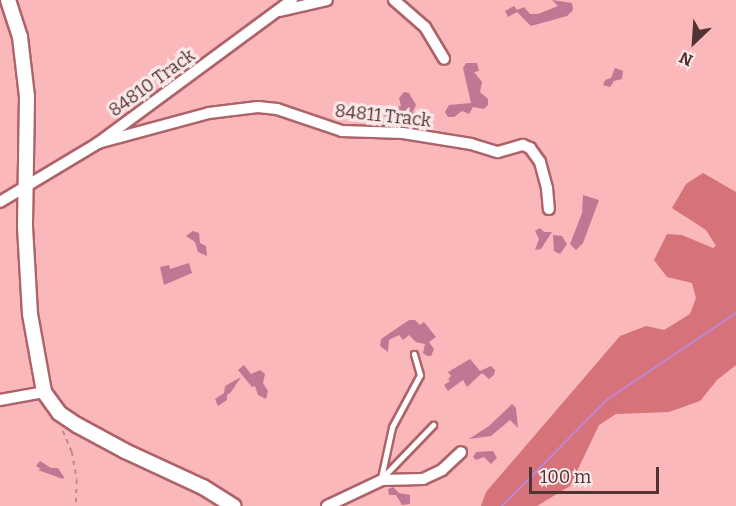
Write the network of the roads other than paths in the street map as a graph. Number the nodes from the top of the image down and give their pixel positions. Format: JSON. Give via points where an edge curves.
{"nodes":[{"id":1,"x":8,"y":0,"type":"edge"},
{"id":2,"x":292,"y":0,"type":"edge"},
{"id":3,"x":327,"y":0,"type":"edge"},
{"id":4,"x":394,"y":0,"type":"edge"},
{"id":5,"x":280,"y":11,"type":"junction"},
{"id":6,"x":444,"y":59,"type":"dead end"},
{"id":7,"x":98,"y":143,"type":"junction"},
{"id":8,"x":27,"y":184,"type":"junction"},
{"id":9,"x":0,"y":202,"type":"edge"},
{"id":10,"x":549,"y":209,"type":"dead end"},
{"id":11,"x":414,"y":354,"type":"dead end"},
{"id":12,"x":44,"y":392,"type":"junction"},
{"id":13,"x":0,"y":400,"type":"edge"},
{"id":14,"x":433,"y":424,"type":"dead end"},
{"id":15,"x":461,"y":452,"type":"dead end"},
{"id":16,"x":380,"y":479,"type":"junction"},
{"id":17,"x":233,"y":506,"type":"edge"},
{"id":18,"x":327,"y":506,"type":"edge"}],
"edges":[{"from":1,"to":8,"type":"street","via":[[20,37],[27,97]]},
{"from":2,"to":5,"type":"street","name":"84810 Track"},
{"from":3,"to":5,"type":"street"},
{"from":4,"to":6,"type":"street","via":[[425,27]]},
{"from":5,"to":7,"type":"street","name":"84810 Track"},
{"from":7,"to":8,"type":"street","name":"84810 Track"},
{"from":7,"to":10,"type":"street","name":"84811 Track","via":[[209,113],[258,107],[277,109],[342,131],[415,135],[498,152],[524,145],[540,162]]},
{"from":8,"to":9,"type":"street","name":"84810 Track"},
{"from":8,"to":12,"type":"street","via":[[30,314]]},
{"from":11,"to":16,"type":"lane","via":[[420,371],[418,381],[392,427]]},
{"from":12,"to":13,"type":"street"},
{"from":12,"to":17,"type":"street","via":[[59,412],[95,436],[203,487]]},
{"from":14,"to":16,"type":"lane"},
{"from":15,"to":16,"type":"street","via":[[442,470],[423,479]]},
{"from":16,"to":18,"type":"street"}]}
